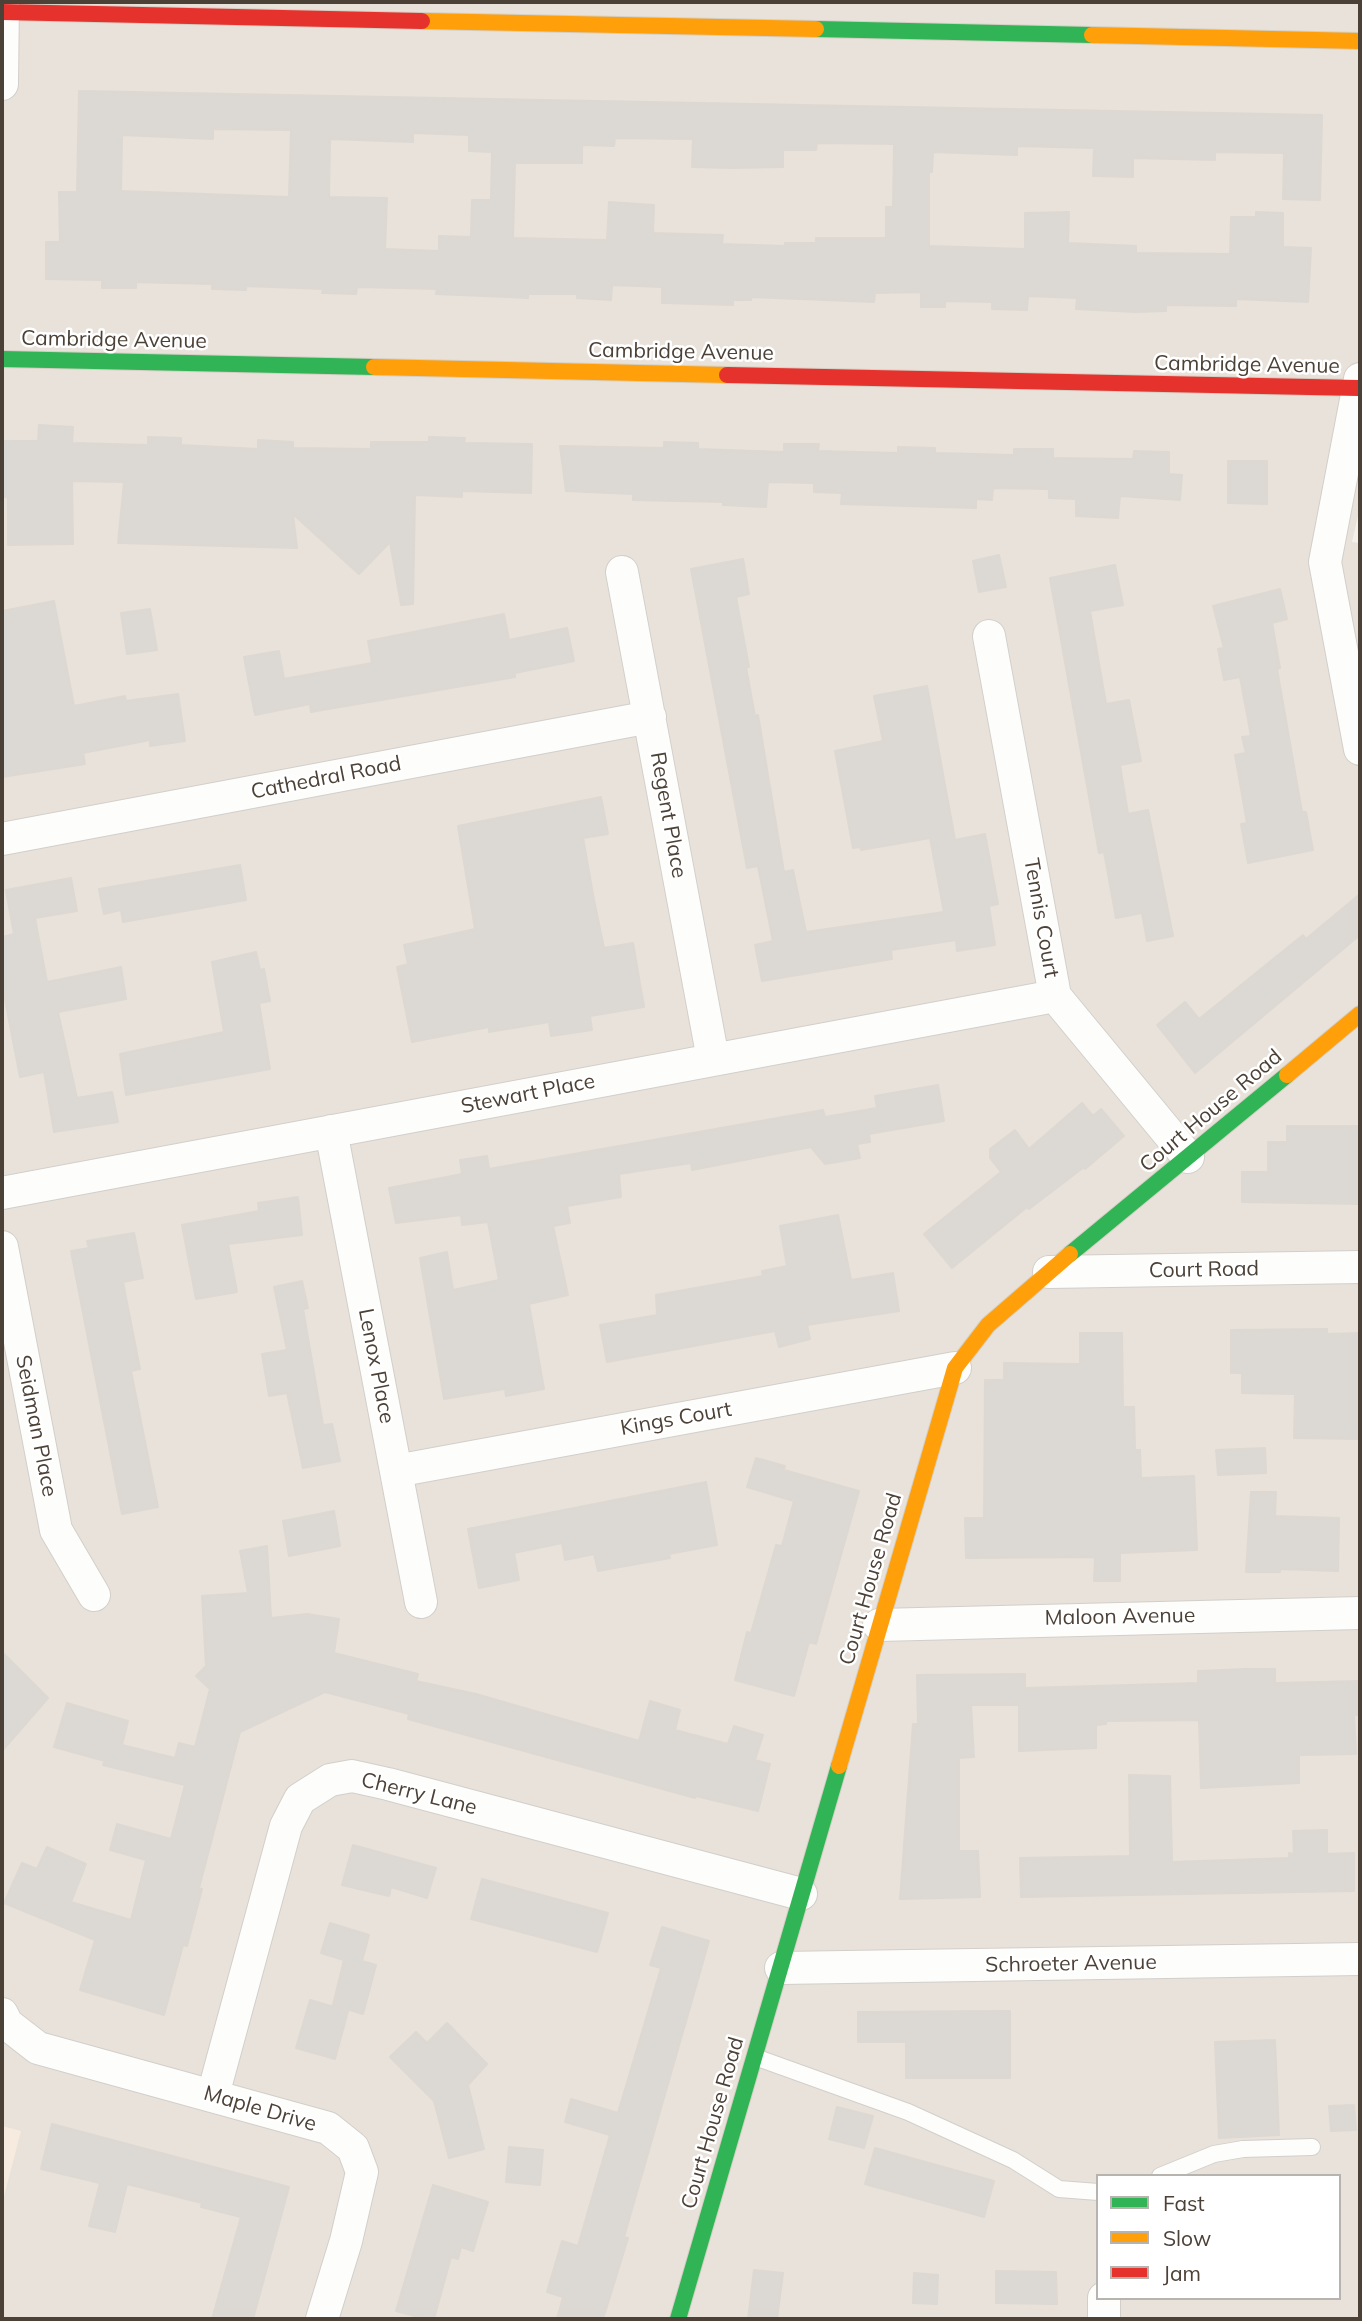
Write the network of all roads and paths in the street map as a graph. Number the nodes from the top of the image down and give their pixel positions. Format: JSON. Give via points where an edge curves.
{"nodes":[{"id":1,"x":3,"y":8,"type":"edge"},
{"id":2,"x":1360,"y":41,"type":"edge"},
{"id":3,"x":2,"y":84,"type":"edge"},
{"id":4,"x":2,"y":359,"type":"edge"},
{"id":5,"x":1359,"y":383,"type":"edge"},
{"id":6,"x":622,"y":572,"type":"dead end"},
{"id":7,"x":989,"y":636,"type":"dead end"},
{"id":8,"x":650,"y":718,"type":"junction"},
{"id":9,"x":1360,"y":750,"type":"edge"},
{"id":10,"x":2,"y":839,"type":"edge"},
{"id":11,"x":1055,"y":996,"type":"junction"},
{"id":12,"x":1360,"y":1014,"type":"edge"},
{"id":13,"x":713,"y":1059,"type":"junction"},
{"id":14,"x":331,"y":1131,"type":"junction"},
{"id":15,"x":1188,"y":1157,"type":"junction"},
{"id":16,"x":2,"y":1193,"type":"edge"},
{"id":17,"x":2,"y":1247,"type":"edge"},
{"id":18,"x":1360,"y":1267,"type":"edge"},
{"id":19,"x":1049,"y":1272,"type":"junction"},
{"id":20,"x":955,"y":1368,"type":"junction"},
{"id":21,"x":396,"y":1471,"type":"junction"},
{"id":22,"x":94,"y":1595,"type":"dead end"},
{"id":23,"x":421,"y":1602,"type":"dead end"},
{"id":24,"x":1360,"y":1613,"type":"edge"},
{"id":25,"x":879,"y":1625,"type":"junction"},
{"id":26,"x":801,"y":1894,"type":"junction"},
{"id":27,"x":1360,"y":1959,"type":"edge"},
{"id":28,"x":781,"y":1968,"type":"junction"},
{"id":29,"x":2,"y":2014,"type":"edge"},
{"id":30,"x":755,"y":2057,"type":"junction"},
{"id":31,"x":212,"y":2095,"type":"junction"},
{"id":32,"x":1312,"y":2147,"type":"dead end"},
{"id":33,"x":1165,"y":2174,"type":"edge"},
{"id":34,"x":1096,"y":2192,"type":"edge"},
{"id":35,"x":1104,"y":2300,"type":"edge"},
{"id":36,"x":322,"y":2319,"type":"edge"},
{"id":37,"x":678,"y":2319,"type":"edge"},
{"id":38,"x":1104,"y":2319,"type":"edge"}],
"edges":[{"from":1,"to":2,"type":"street"},
{"from":1,"to":3,"type":"street"},
{"from":4,"to":5,"type":"street","name":"Cambridge Avenue"},
{"from":5,"to":9,"type":"street","via":[[1325,562]]},
{"from":6,"to":8,"type":"street","name":"Regent Place"},
{"from":7,"to":11,"type":"street","name":"Tennis Court"},
{"from":8,"to":10,"type":"street","name":"Cathedral Road"},
{"from":8,"to":13,"type":"street","name":"Regent Place"},
{"from":11,"to":13,"type":"street","name":"Stewart Place"},
{"from":11,"to":15,"type":"street","name":"Tennis Court"},
{"from":12,"to":15,"type":"street","name":"Court House Road"},
{"from":13,"to":14,"type":"street","name":"Stewart Place"},
{"from":14,"to":16,"type":"street","name":"Stewart Place"},
{"from":14,"to":21,"type":"street","name":"Lenox Place"},
{"from":15,"to":19,"type":"street","name":"Court House Road"},
{"from":17,"to":22,"type":"street","name":"Seidman Place","via":[[56,1530]]},
{"from":18,"to":19,"type":"street","name":"Court Road"},
{"from":19,"to":20,"type":"street","name":"Court House Road","via":[[988,1325]]},
{"from":20,"to":21,"type":"street","name":"Kings Court"},
{"from":20,"to":25,"type":"street","name":"Court House Road"},
{"from":21,"to":23,"type":"street","name":"Lenox Place"},
{"from":24,"to":25,"type":"street","name":"Maloon Avenue"},
{"from":25,"to":26,"type":"street","name":"Court House Road"},
{"from":26,"to":28,"type":"street","name":"Court House Road"},
{"from":26,"to":31,"type":"street","name":"Cherry Lane","via":[[388,1784],[352,1776],[330,1780],[300,1799],[286,1826]]},
{"from":27,"to":28,"type":"street","name":"Schroeter Avenue"},
{"from":28,"to":30,"type":"street","name":"Court House Road"},
{"from":29,"to":31,"type":"street","name":"Maple Drive","via":[[7,2024],[38,2048]]},
{"from":30,"to":34,"type":"lane","via":[[908,2112],[1013,2160],[1059,2189]]},
{"from":30,"to":37,"type":"street","name":"Court House Road"},
{"from":31,"to":36,"type":"street","name":"Maple Drive","via":[[328,2128],[353,2148],[362,2172]]},
{"from":32,"to":33,"type":"lane","via":[[1214,2154]]},
{"from":35,"to":38,"type":"street"}]}
